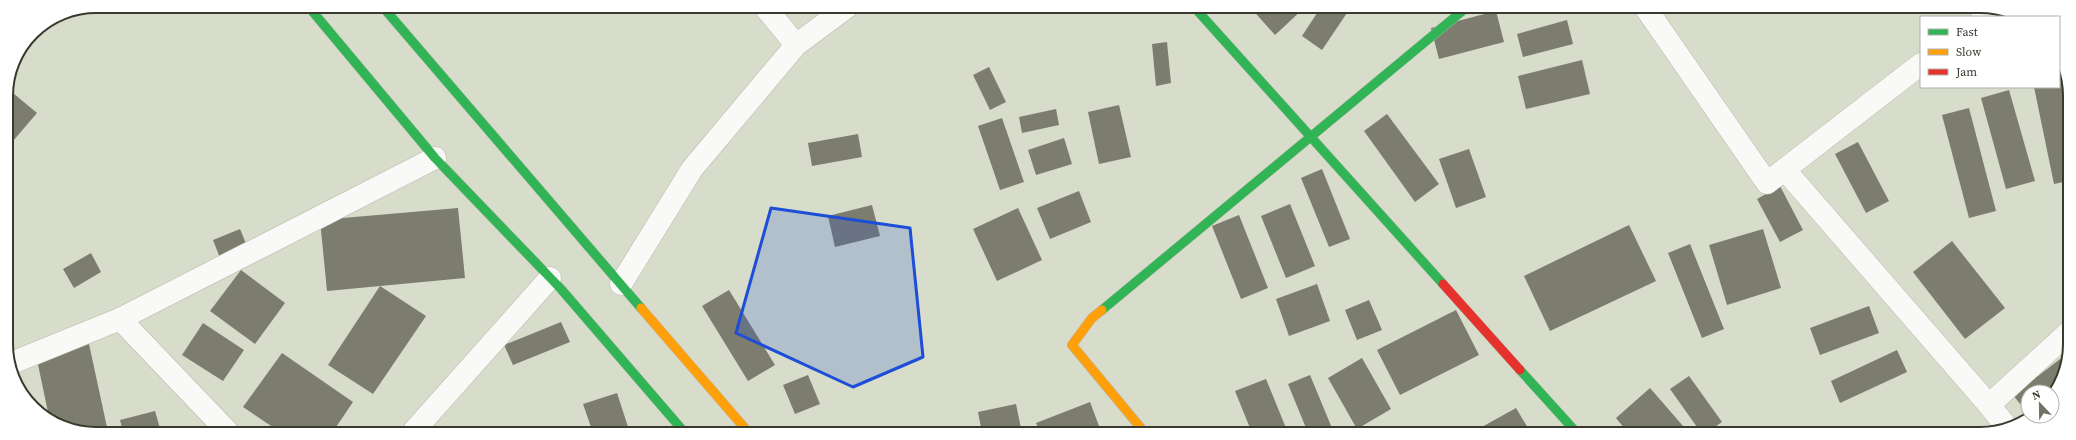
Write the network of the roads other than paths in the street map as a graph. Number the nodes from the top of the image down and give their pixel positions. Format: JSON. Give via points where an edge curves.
{"nodes":[{"id":1,"x":314,"y":13,"type":"edge"},
{"id":2,"x":388,"y":13,"type":"edge"},
{"id":3,"x":769,"y":13,"type":"edge"},
{"id":4,"x":839,"y":13,"type":"edge"},
{"id":5,"x":1199,"y":13,"type":"edge"},
{"id":6,"x":1460,"y":13,"type":"edge"},
{"id":7,"x":1649,"y":13,"type":"edge"},
{"id":8,"x":796,"y":45,"type":"junction"},
{"id":9,"x":1920,"y":65,"type":"edge"},
{"id":10,"x":1310,"y":138,"type":"junction"},
{"id":11,"x":436,"y":158,"type":"junction"},
{"id":12,"x":1785,"y":170,"type":"junction"},
{"id":13,"x":550,"y":278,"type":"junction"},
{"id":14,"x":621,"y":284,"type":"junction"},
{"id":15,"x":120,"y":319,"type":"junction"},
{"id":16,"x":2063,"y":338,"type":"edge"},
{"id":17,"x":15,"y":361,"type":"edge"},
{"id":18,"x":1989,"y":405,"type":"junction"},
{"id":19,"x":2004,"y":423,"type":"edge"},
{"id":20,"x":223,"y":427,"type":"edge"},
{"id":21,"x":417,"y":427,"type":"edge"},
{"id":22,"x":680,"y":427,"type":"edge"},
{"id":23,"x":744,"y":427,"type":"edge"},
{"id":24,"x":1140,"y":427,"type":"edge"},
{"id":25,"x":1571,"y":427,"type":"edge"}],
"edges":[{"from":1,"to":11,"type":"street"},
{"from":2,"to":14,"type":"street"},
{"from":3,"to":8,"type":"street"},
{"from":4,"to":8,"type":"street"},
{"from":5,"to":10,"type":"street"},
{"from":6,"to":10,"type":"street"},
{"from":7,"to":12,"type":"street","via":[[1767,183]]},
{"from":8,"to":14,"type":"street","via":[[692,169]]},
{"from":9,"to":12,"type":"street"},
{"from":10,"to":24,"type":"street","via":[[1092,318],[1072,345]]},
{"from":10,"to":25,"type":"street"},
{"from":11,"to":13,"type":"street"},
{"from":11,"to":15,"type":"street"},
{"from":12,"to":18,"type":"street"},
{"from":13,"to":21,"type":"street"},
{"from":13,"to":22,"type":"street"},
{"from":14,"to":23,"type":"street"},
{"from":15,"to":17,"type":"street"},
{"from":15,"to":20,"type":"street"},
{"from":16,"to":18,"type":"street"},
{"from":18,"to":19,"type":"street"}]}
